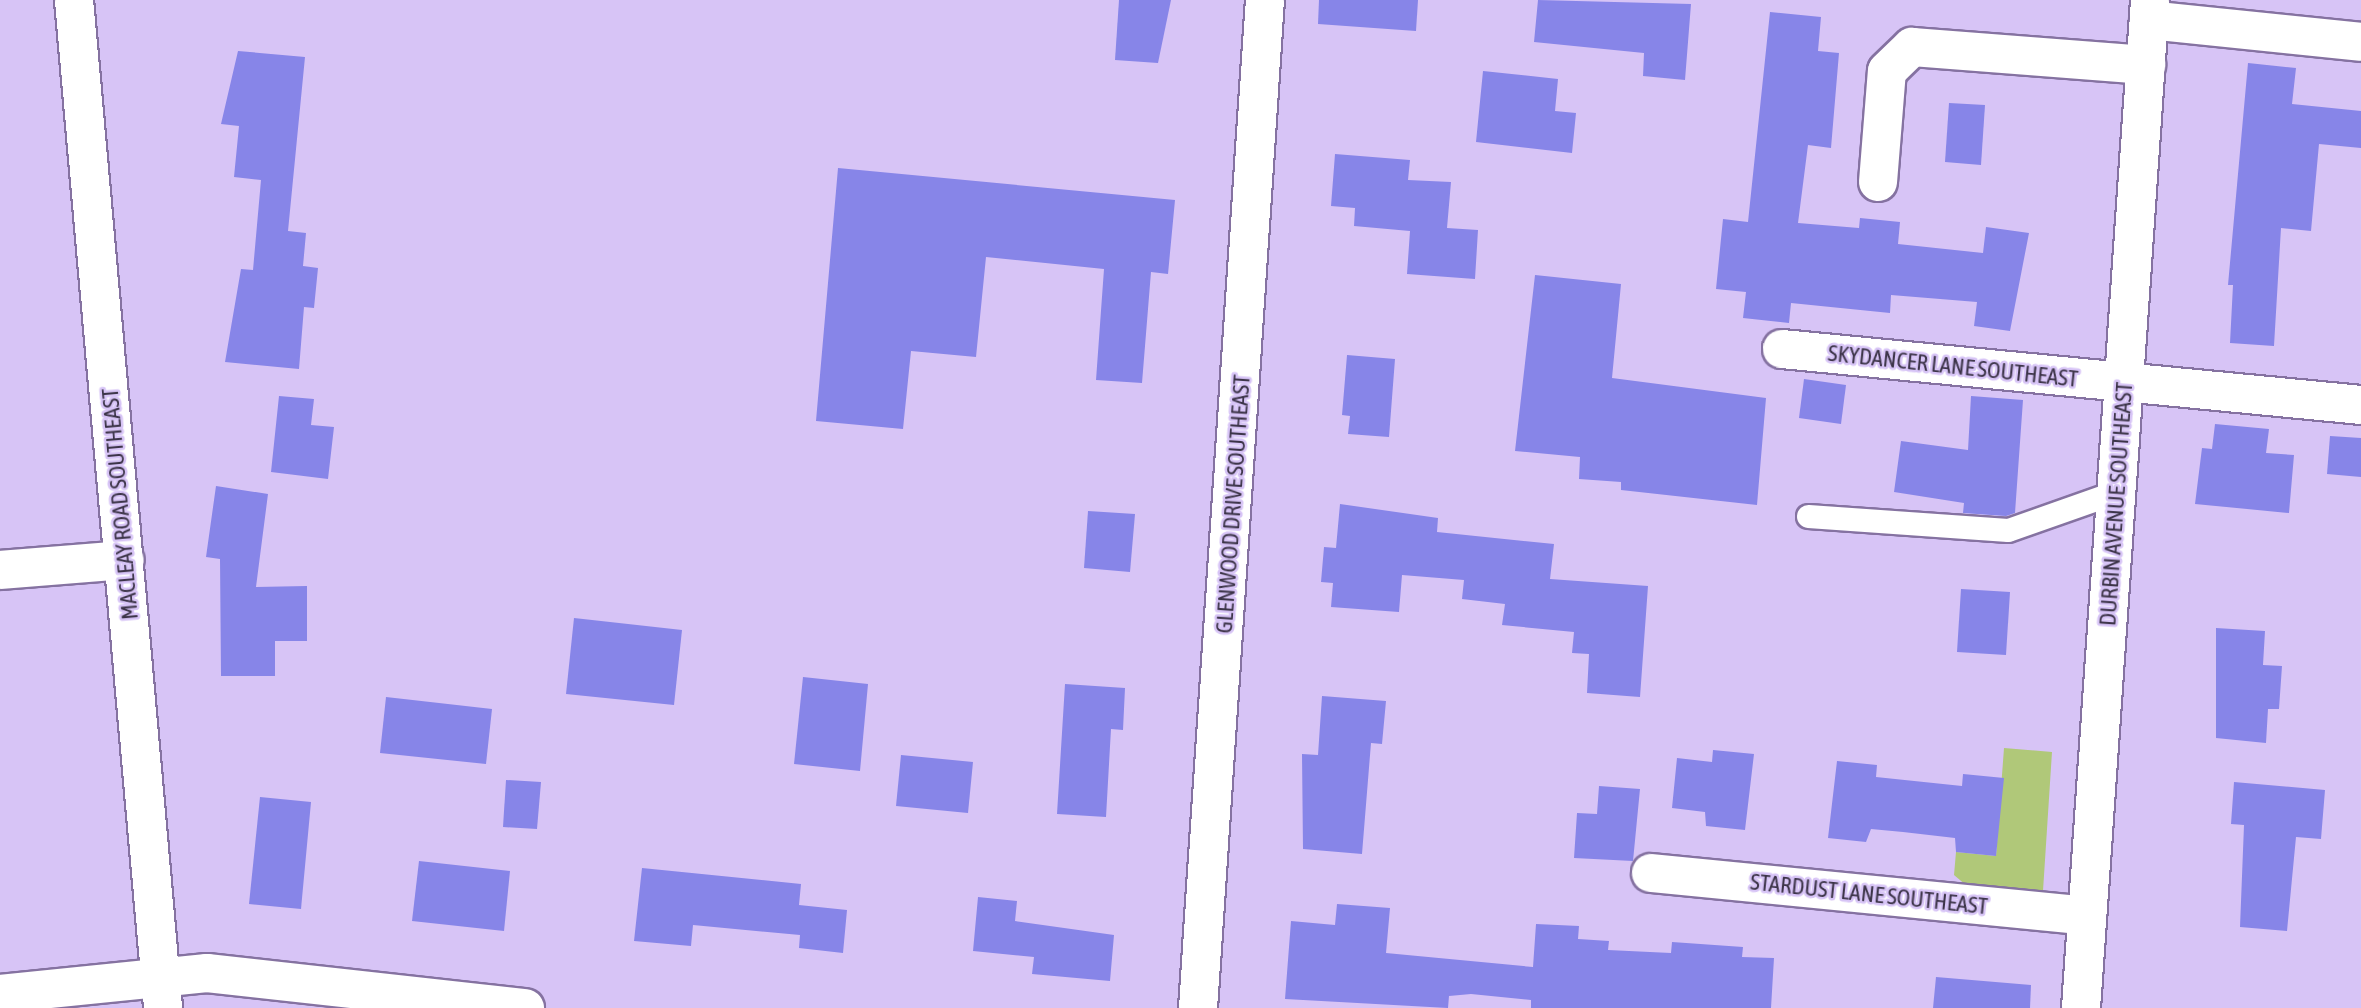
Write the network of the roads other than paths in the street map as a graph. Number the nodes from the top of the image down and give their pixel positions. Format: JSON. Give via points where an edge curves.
{"nodes":[{"id":1,"x":74,"y":0,"type":"edge"},
{"id":2,"x":1265,"y":0,"type":"edge"},
{"id":3,"x":2150,"y":10,"type":"edge"},
{"id":4,"x":2361,"y":42,"type":"edge"},
{"id":5,"x":2147,"y":65,"type":"junction"},
{"id":6,"x":1878,"y":182,"type":"dead end"},
{"id":7,"x":1782,"y":349,"type":"dead end"},
{"id":8,"x":2124,"y":382,"type":"junction"},
{"id":9,"x":2361,"y":405,"type":"edge"},
{"id":10,"x":2116,"y":492,"type":"junction"},
{"id":11,"x":1808,"y":516,"type":"dead end"},
{"id":12,"x":125,"y":560,"type":"junction"},
{"id":13,"x":0,"y":570,"type":"edge"},
{"id":14,"x":1651,"y":873,"type":"dead end"},
{"id":15,"x":2087,"y":916,"type":"junction"},
{"id":16,"x":162,"y":992,"type":"edge"},
{"id":17,"x":0,"y":994,"type":"edge"},
{"id":18,"x":525,"y":1008,"type":"edge"},
{"id":19,"x":1198,"y":1008,"type":"edge"},
{"id":20,"x":2081,"y":1008,"type":"edge"}],
"edges":[{"from":1,"to":12,"type":"street","name":"MACLEAY ROAD SOUTHEAST"},
{"from":2,"to":19,"type":"street","name":"GLENWOOD DRIVE SOUTHEAST"},
{"from":3,"to":4,"type":"street"},
{"from":3,"to":5,"type":"street","name":"DURBIN AVENUE SOUTHEAST"},
{"from":5,"to":6,"type":"street","via":[[1912,47],[1887,71]]},
{"from":5,"to":8,"type":"street","name":"DURBIN AVENUE SOUTHEAST"},
{"from":7,"to":8,"type":"street","name":"SKYDANCER LANE SOUTHEAST"},
{"from":8,"to":9,"type":"street","name":"SKYDANCER LANE SOUTHEAST"},
{"from":8,"to":10,"type":"street","name":"DURBIN AVENUE SOUTHEAST"},
{"from":10,"to":11,"type":"lane","via":[[2008,530]]},
{"from":10,"to":15,"type":"street","name":"DURBIN AVENUE SOUTHEAST"},
{"from":12,"to":13,"type":"street"},
{"from":12,"to":16,"type":"street","name":"MACLEAY ROAD SOUTHEAST"},
{"from":14,"to":15,"type":"street","name":"STARDUST LANE SOUTHEAST"},
{"from":15,"to":20,"type":"street","name":"DURBIN AVENUE SOUTHEAST"},
{"from":16,"to":17,"type":"street"},
{"from":16,"to":18,"type":"street","via":[[207,974]]}]}
